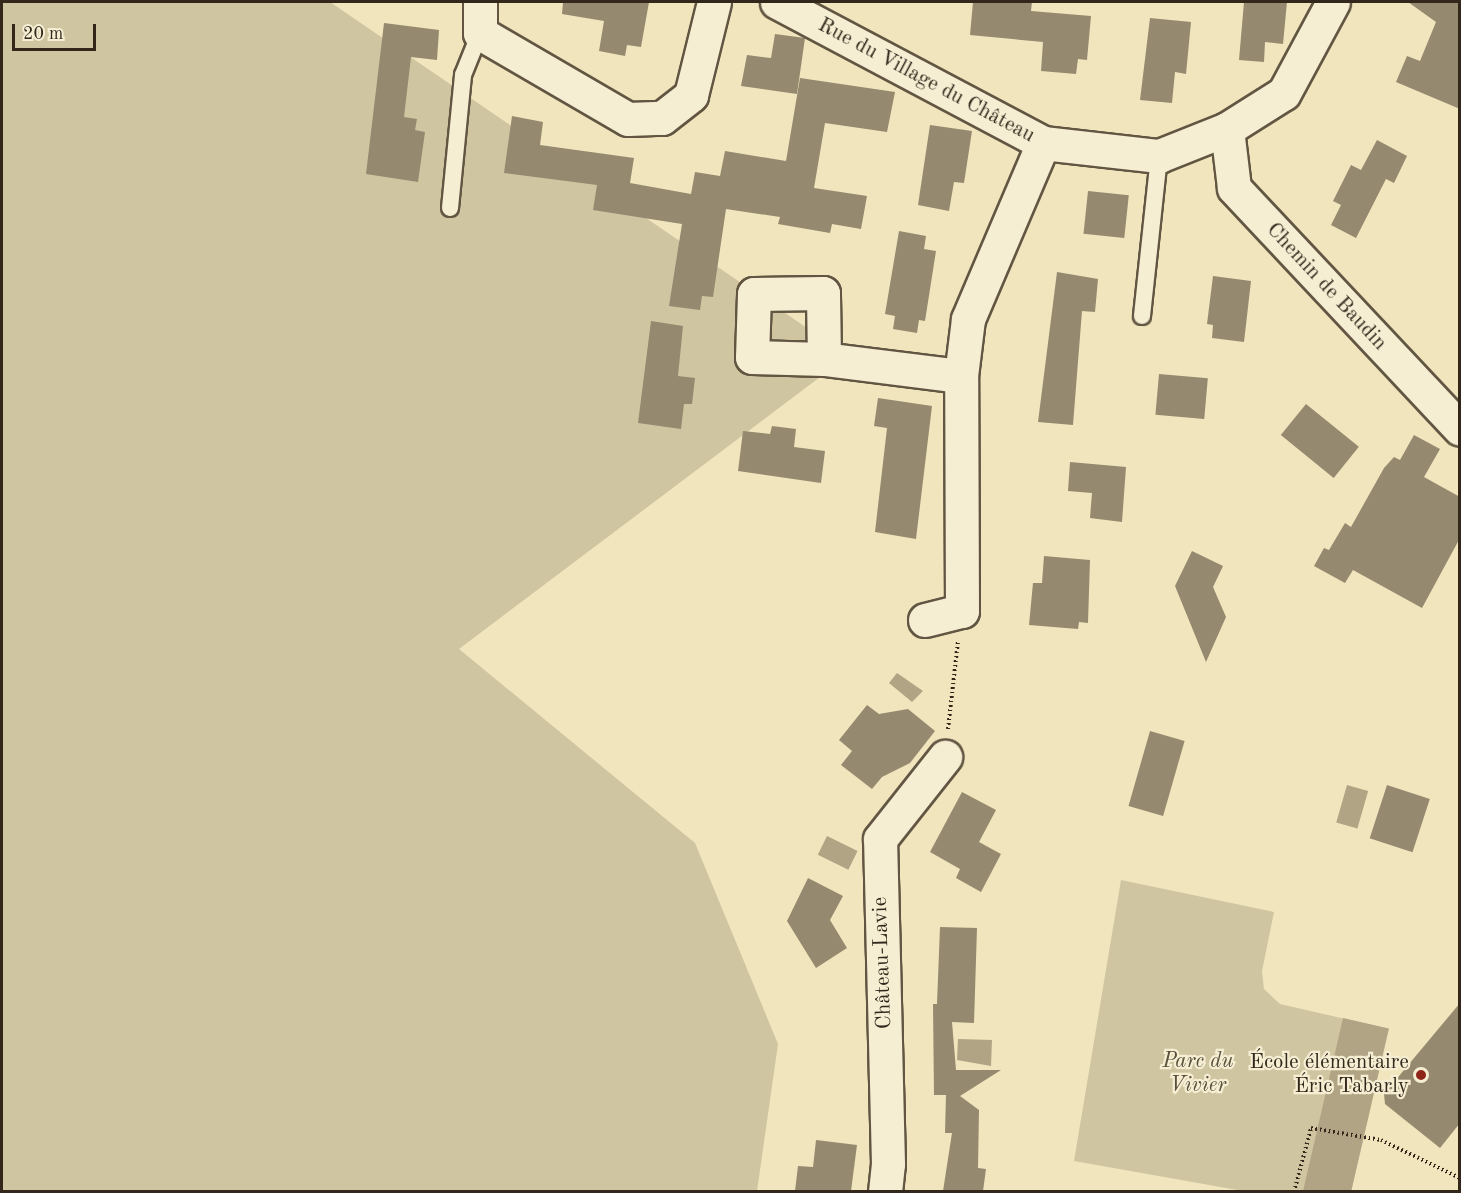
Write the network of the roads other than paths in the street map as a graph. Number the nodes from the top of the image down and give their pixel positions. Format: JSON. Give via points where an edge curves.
{"nodes":[{"id":1,"x":714,"y":2,"type":"edge"},
{"id":2,"x":777,"y":2,"type":"edge"},
{"id":3,"x":1333,"y":2,"type":"edge"},
{"id":4,"x":480,"y":17,"type":"edge"},
{"id":5,"x":1227,"y":129,"type":"junction"},
{"id":6,"x":1043,"y":143,"type":"junction"},
{"id":7,"x":1159,"y":156,"type":"junction"},
{"id":8,"x":450,"y":208,"type":"dead end"},
{"id":9,"x":1142,"y":316,"type":"dead end"},
{"id":10,"x":824,"y":359,"type":"dead end"},
{"id":11,"x":961,"y":376,"type":"junction"},
{"id":12,"x":1460,"y":429,"type":"edge"},
{"id":13,"x":925,"y":620,"type":"dead end"},
{"id":14,"x":945,"y":757,"type":"road end"},
{"id":15,"x":885,"y":1191,"type":"edge"}],
"edges":[{"from":1,"to":4,"type":"street","via":[[691,95],[662,118],[628,119]]},
{"from":2,"to":6,"type":"street","name":"Rue du Village du Château"},
{"from":3,"to":5,"type":"street","name":"Rue du Village du Château","via":[[1284,93]]},
{"from":4,"to":8,"type":"lane","via":[[463,75]]},
{"from":5,"to":7,"type":"street","name":"Rue du Village du Château"},
{"from":5,"to":12,"type":"street","name":"Chemin de Baudin","via":[[1234,188]]},
{"from":6,"to":7,"type":"street","name":"Rue du Village du Château"},
{"from":6,"to":11,"type":"street","name":"Rue du Village du Château","via":[[968,319]]},
{"from":7,"to":9,"type":"lane"},
{"from":10,"to":11,"type":"street"},
{"from":11,"to":13,"type":"street","name":"Rue du Village du Château","via":[[962,611]]},
{"from":14,"to":15,"type":"street","name":"Château-Lavie","via":[[880,839],[888,1164]]}]}
